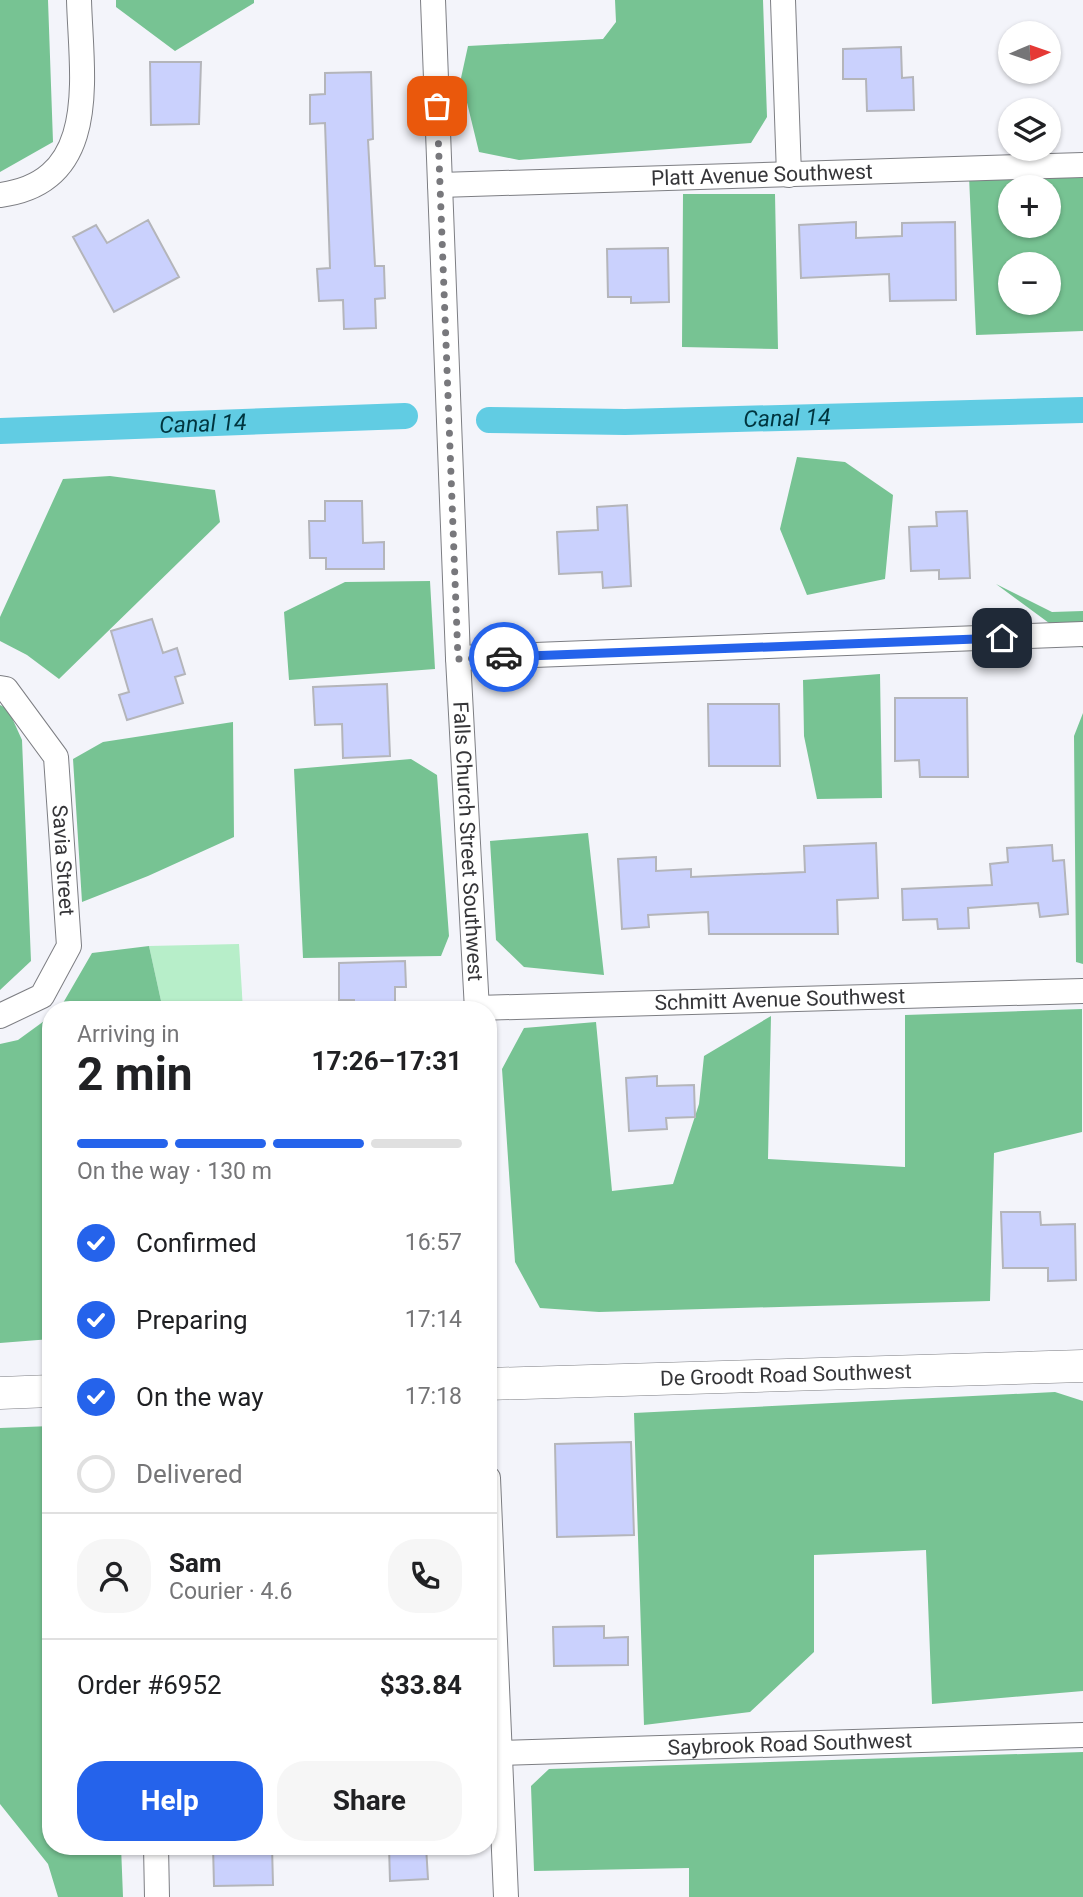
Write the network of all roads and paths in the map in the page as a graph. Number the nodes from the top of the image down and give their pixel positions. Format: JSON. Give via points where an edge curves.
{"nodes":[{"id":1,"x":79,"y":0,"type":"edge"},
{"id":2,"x":433,"y":0,"type":"edge"},
{"id":3,"x":783,"y":0,"type":"edge"},
{"id":4,"x":1083,"y":165,"type":"edge"},
{"id":5,"x":789,"y":175,"type":"junction"},
{"id":6,"x":440,"y":185,"type":"junction"},
{"id":7,"x":0,"y":195,"type":"edge"},
{"id":8,"x":1083,"y":634,"type":"edge"},
{"id":9,"x":458,"y":659,"type":"junction"},
{"id":10,"x":3,"y":689,"type":"edge"},
{"id":11,"x":1083,"y":991,"type":"edge"},
{"id":12,"x":477,"y":1001,"type":"edge"},
{"id":13,"x":497,"y":1008,"type":"edge"},
{"id":14,"x":0,"y":1016,"type":"edge"},
{"id":15,"x":1083,"y":1366,"type":"edge"},
{"id":16,"x":497,"y":1384,"type":"edge"},
{"id":17,"x":42,"y":1391,"type":"edge"},
{"id":18,"x":0,"y":1393,"type":"edge"},
{"id":19,"x":497,"y":1726,"type":"edge"},
{"id":20,"x":1083,"y":1735,"type":"edge"},
{"id":21,"x":498,"y":1753,"type":"junction"},
{"id":22,"x":156,"y":1855,"type":"edge"},
{"id":23,"x":157,"y":1897,"type":"edge"},
{"id":24,"x":506,"y":1897,"type":"edge"}],
"edges":[{"from":1,"to":7,"type":"street","via":[[82,104],[74,143],[56,172],[20,192]]},
{"from":2,"to":6,"type":"street","name":"Falls Church Street Southwest"},
{"from":3,"to":5,"type":"street"},
{"from":4,"to":5,"type":"street","name":"Platt Avenue Southwest"},
{"from":5,"to":6,"type":"street","name":"Platt Avenue Southwest"},
{"from":6,"to":9,"type":"street","name":"Falls Church Street Southwest"},
{"from":8,"to":9,"type":"street"},
{"from":9,"to":12,"type":"street","name":"Falls Church Street Southwest"},
{"from":10,"to":14,"type":"street","name":"Savia Street","via":[[56,757],[69,946],[41,996]]},
{"from":11,"to":13,"type":"street","name":"Schmitt Avenue Southwest"},
{"from":15,"to":16,"type":"street","name":"De Groodt Road Southwest"},
{"from":17,"to":18,"type":"street"},
{"from":19,"to":21,"type":"street"},
{"from":20,"to":21,"type":"street","name":"Saybrook Road Southwest"},
{"from":21,"to":24,"type":"street"},
{"from":22,"to":23,"type":"street"}]}
